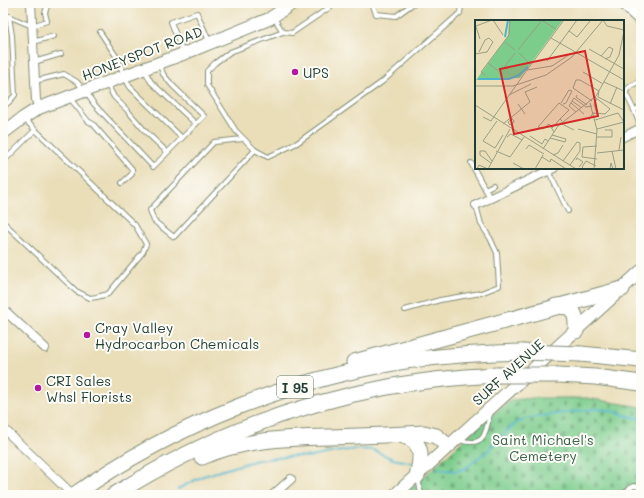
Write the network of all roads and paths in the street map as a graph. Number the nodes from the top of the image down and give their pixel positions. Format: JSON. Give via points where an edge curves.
{"nodes":[{"id":1,"x":31,"y":3,"type":"edge"},
{"id":2,"x":48,"y":3,"type":"edge"},
{"id":3,"x":292,"y":3,"type":"edge"},
{"id":4,"x":336,"y":3,"type":"edge"},
{"id":5,"x":372,"y":3,"type":"edge"},
{"id":6,"x":414,"y":3,"type":"edge"},
{"id":7,"x":458,"y":3,"type":"edge"},
{"id":8,"x":623,"y":3,"type":"edge"},
{"id":9,"x":3,"y":14,"type":"edge"},
{"id":10,"x":9,"y":16,"type":"junction"},
{"id":11,"x":272,"y":16,"type":"junction"},
{"id":12,"x":641,"y":20,"type":"edge"},
{"id":13,"x":32,"y":26,"type":"junction"},
{"id":14,"x":100,"y":32,"type":"dead end"},
{"id":15,"x":283,"y":32,"type":"junction"},
{"id":16,"x":54,"y":36,"type":"dead end"},
{"id":17,"x":33,"y":42,"type":"junction"},
{"id":18,"x":209,"y":43,"type":"junction"},
{"id":19,"x":61,"y":54,"type":"dead end"},
{"id":20,"x":183,"y":54,"type":"junction"},
{"id":21,"x":34,"y":63,"type":"junction"},
{"id":22,"x":159,"y":63,"type":"junction"},
{"id":23,"x":143,"y":69,"type":"junction"},
{"id":24,"x":124,"y":76,"type":"junction"},
{"id":25,"x":641,"y":81,"type":"edge"},
{"id":26,"x":35,"y":82,"type":"junction"},
{"id":27,"x":106,"y":83,"type":"junction"},
{"id":28,"x":85,"y":91,"type":"junction"},
{"id":29,"x":69,"y":97,"type":"junction"},
{"id":30,"x":3,"y":107,"type":"edge"},
{"id":31,"x":641,"y":107,"type":"edge"},
{"id":32,"x":39,"y":108,"type":"junction"},
{"id":33,"x":634,"y":110,"type":"junction"},
{"id":34,"x":23,"y":118,"type":"junction"},
{"id":35,"x":196,"y":124,"type":"junction"},
{"id":36,"x":641,"y":128,"type":"edge"},
{"id":37,"x":36,"y":130,"type":"junction"},
{"id":38,"x":3,"y":133,"type":"edge"},
{"id":39,"x":624,"y":136,"type":"edge"},
{"id":40,"x":182,"y":138,"type":"junction"},
{"id":41,"x":243,"y":139,"type":"junction"},
{"id":42,"x":255,"y":150,"type":"junction"},
{"id":43,"x":167,"y":152,"type":"junction"},
{"id":44,"x":3,"y":162,"type":"edge"},
{"id":45,"x":472,"y":163,"type":"dead end"},
{"id":46,"x":550,"y":169,"type":"edge"},
{"id":47,"x":122,"y":183,"type":"dead end"},
{"id":48,"x":493,"y":185,"type":"dead end"},
{"id":49,"x":485,"y":189,"type":"junction"},
{"id":50,"x":490,"y":199,"type":"junction"},
{"id":51,"x":476,"y":205,"type":"joint"},
{"id":52,"x":568,"y":211,"type":"dead end"},
{"id":53,"x":3,"y":222,"type":"edge"},
{"id":54,"x":641,"y":271,"type":"edge"},
{"id":55,"x":622,"y":289,"type":"junction"},
{"id":56,"x":555,"y":306,"type":"junction"},
{"id":57,"x":3,"y":309,"type":"edge"},
{"id":58,"x":406,"y":310,"type":"dead end"},
{"id":59,"x":576,"y":331,"type":"junction"},
{"id":60,"x":45,"y":348,"type":"dead end"},
{"id":61,"x":641,"y":360,"type":"edge"},
{"id":62,"x":641,"y":383,"type":"edge"},
{"id":63,"x":244,"y":404,"type":"junction"},
{"id":64,"x":492,"y":406,"type":"junction"},
{"id":65,"x":3,"y":428,"type":"edge"},
{"id":66,"x":399,"y":434,"type":"junction"},
{"id":67,"x":452,"y":442,"type":"junction"},
{"id":68,"x":417,"y":476,"type":"junction"},
{"id":69,"x":291,"y":479,"type":"dead end"},
{"id":70,"x":641,"y":487,"type":"edge"},
{"id":71,"x":73,"y":495,"type":"edge"},
{"id":72,"x":115,"y":495,"type":"edge"},
{"id":73,"x":273,"y":495,"type":"edge"},
{"id":74,"x":395,"y":495,"type":"edge"},
{"id":75,"x":421,"y":495,"type":"edge"},
{"id":76,"x":622,"y":495,"type":"edge"}],
"edges":[{"from":1,"to":13,"type":"street"},
{"from":2,"to":13,"type":"lane","via":[[46,21]]},
{"from":3,"to":11,"type":"main road","name":"HONEYSPOT ROAD"},
{"from":4,"to":15,"type":"lane","via":[[292,33]]},
{"from":5,"to":6,"type":"lane","via":[[376,14],[396,16]]},
{"from":7,"to":42,"type":"lane","via":[[461,5],[460,13],[358,100],[297,143],[268,157]]},
{"from":8,"to":12,"type":"main road"},
{"from":9,"to":10,"type":"lane"},
{"from":10,"to":13,"type":"lane"},
{"from":10,"to":30,"type":"lane","via":[[15,95]]},
{"from":11,"to":15,"type":"lane"},
{"from":11,"to":18,"type":"main road","name":"HONEYSPOT ROAD"},
{"from":13,"to":17,"type":"street"},
{"from":14,"to":24,"type":"lane","via":[[118,59]]},
{"from":15,"to":41,"type":"lane","via":[[230,52],[207,71],[207,85]]},
{"from":16,"to":17,"type":"lane"},
{"from":17,"to":21,"type":"street"},
{"from":18,"to":20,"type":"main road","name":"HONEYSPOT ROAD"},
{"from":18,"to":20,"type":"lane","via":[[197,13],[171,22]]},
{"from":19,"to":21,"type":"lane"},
{"from":20,"to":22,"type":"main road","name":"HONEYSPOT ROAD"},
{"from":21,"to":26,"type":"street"},
{"from":22,"to":23,"type":"main road","name":"HONEYSPOT ROAD"},
{"from":22,"to":35,"type":"lane","via":[[172,86],[204,116]]},
{"from":23,"to":24,"type":"main road","name":"HONEYSPOT ROAD"},
{"from":23,"to":35,"type":"lane","via":[[151,82]]},
{"from":24,"to":27,"type":"main road","name":"HONEYSPOT ROAD"},
{"from":24,"to":40,"type":"lane","via":[[130,87]]},
{"from":25,"to":33,"type":"lane","via":[[626,92]]},
{"from":26,"to":28,"type":"lane","via":[[64,74]]},
{"from":26,"to":32,"type":"street"},
{"from":27,"to":28,"type":"main road","name":"HONEYSPOT ROAD"},
{"from":27,"to":43,"type":"lane","via":[[114,98]]},
{"from":28,"to":29,"type":"main road","name":"HONEYSPOT ROAD"},
{"from":28,"to":43,"type":"lane","via":[[153,167]]},
{"from":29,"to":32,"type":"main road","name":"HONEYSPOT ROAD"},
{"from":29,"to":47,"type":"lane","via":[[132,169],[132,174]]},
{"from":31,"to":33,"type":"lane"},
{"from":32,"to":34,"type":"main road","name":"HONEYSPOT ROAD"},
{"from":33,"to":36,"type":"lane"},
{"from":34,"to":37,"type":"lane"},
{"from":34,"to":38,"type":"main road","name":"HONEYSPOT ROAD"},
{"from":35,"to":40,"type":"lane"},
{"from":36,"to":39,"type":"street"},
{"from":37,"to":44,"type":"lane"},
{"from":37,"to":53,"type":"lane","via":[[135,225],[146,244],[143,252],[108,294],[90,298],[76,291]]},
{"from":40,"to":43,"type":"lane"},
{"from":41,"to":42,"type":"lane"},
{"from":41,"to":42,"type":"lane","via":[[214,142],[150,210],[154,221],[174,237]]},
{"from":45,"to":49,"type":"lane"},
{"from":46,"to":50,"type":"street"},
{"from":46,"to":52,"type":"lane"},
{"from":48,"to":49,"type":"lane"},
{"from":49,"to":50,"type":"lane"},
{"from":50,"to":51,"type":"street"},
{"from":51,"to":58,"type":"lane","via":[[481,224],[497,253],[499,286],[481,293],[440,300]]},
{"from":54,"to":55,"type":"main road","name":"SURF AVENUE"},
{"from":55,"to":56,"type":"highway"},
{"from":55,"to":59,"type":"main road","name":"SURF AVENUE"},
{"from":56,"to":59,"type":"highway","via":[[569,307],[574,312]]},
{"from":56,"to":63,"type":"highway","via":[[339,366]]},
{"from":57,"to":60,"type":"street"},
{"from":59,"to":64,"type":"main road","name":"SURF AVENUE"},
{"from":61,"to":63,"type":"highway","number":"I 95","bridge":true,"via":[[522,352],[445,356],[342,374]]},
{"from":62,"to":72,"type":"highway","number":"I 95","bridge":true,"via":[[558,375],[497,375],[389,387],[334,399],[256,424],[162,467]]},
{"from":63,"to":71,"type":"highway","number":"I 95","via":[[160,442]]},
{"from":64,"to":67,"type":"main road","name":"SURF AVENUE"},
{"from":64,"to":67,"type":"lane","via":[[488,426],[480,440]]},
{"from":65,"to":71,"type":"street"},
{"from":66,"to":67,"type":"highway","via":[[424,433]]},
{"from":66,"to":68,"type":"highway","via":[[415,441],[420,448]]},
{"from":66,"to":72,"type":"highway","via":[[264,440],[235,446],[210,453]]},
{"from":67,"to":68,"type":"main road","name":"SURF AVENUE"},
{"from":68,"to":74,"type":"main road","name":"SURF AVENUE"},
{"from":68,"to":75,"type":"lane"},
{"from":69,"to":73,"type":"street"},
{"from":70,"to":76,"type":"lane","via":[[633,486]]}]}
